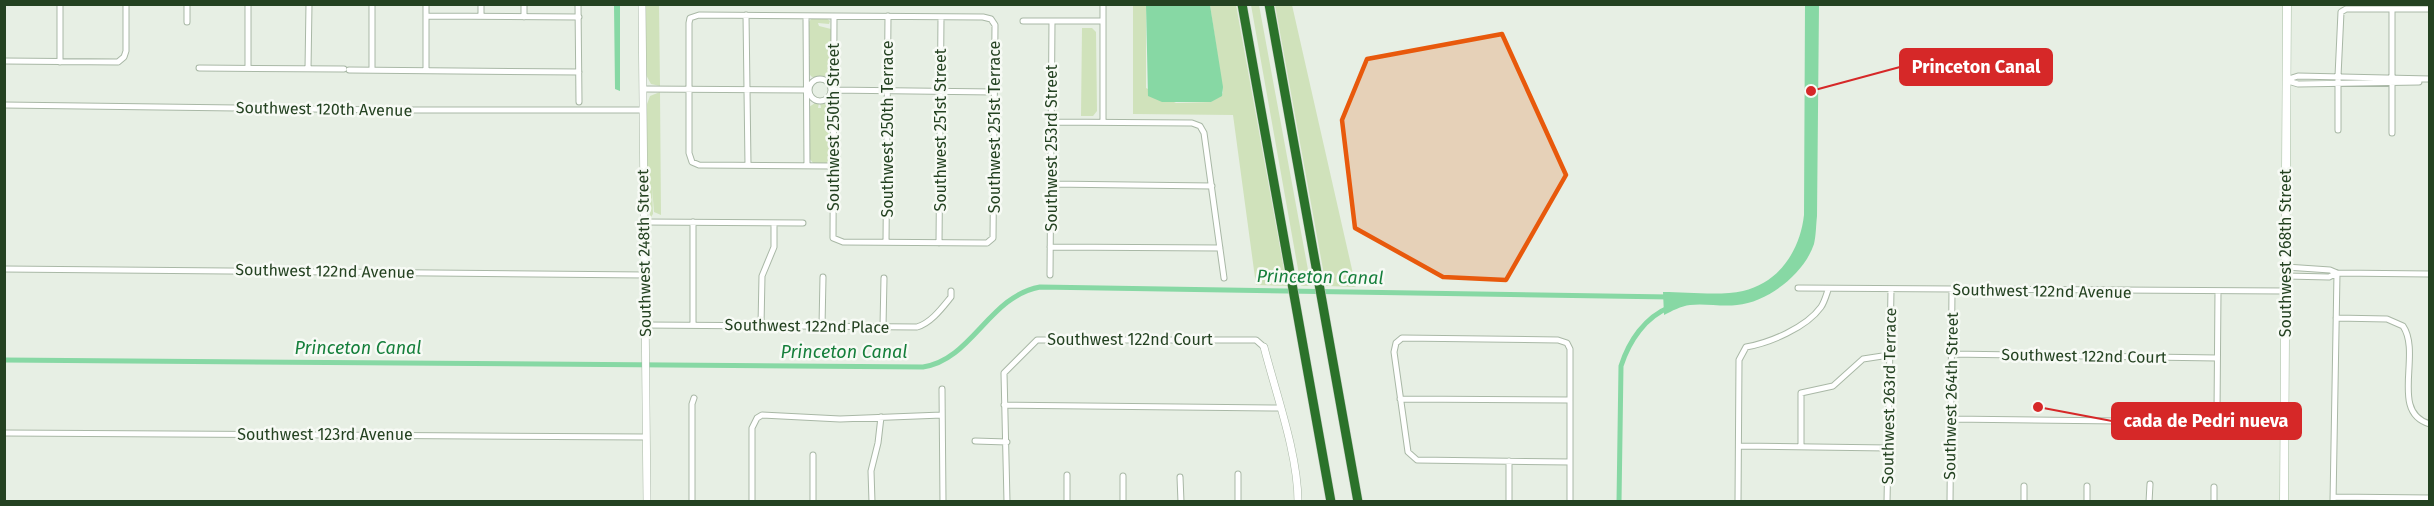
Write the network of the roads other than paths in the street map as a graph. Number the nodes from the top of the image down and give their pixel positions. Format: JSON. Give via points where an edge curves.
{"nodes":[{"id":1,"x":60,"y":4,"type":"edge"},
{"id":2,"x":126,"y":4,"type":"edge"},
{"id":3,"x":187,"y":4,"type":"edge"},
{"id":4,"x":248,"y":4,"type":"edge"},
{"id":5,"x":309,"y":4,"type":"edge"},
{"id":6,"x":372,"y":4,"type":"edge"},
{"id":7,"x":426,"y":4,"type":"edge"},
{"id":8,"x":481,"y":4,"type":"edge"},
{"id":9,"x":524,"y":4,"type":"edge"},
{"id":10,"x":578,"y":4,"type":"edge"},
{"id":11,"x":642,"y":4,"type":"edge"},
{"id":12,"x":1102,"y":4,"type":"edge"},
{"id":13,"x":1242,"y":4,"type":"edge"},
{"id":14,"x":1269,"y":4,"type":"edge"},
{"id":15,"x":2287,"y":4,"type":"edge"},
{"id":16,"x":2392,"y":9,"type":"junction"},
{"id":17,"x":2430,"y":9,"type":"edge"},
{"id":18,"x":746,"y":15,"type":"junction"},
{"id":19,"x":426,"y":16,"type":"junction"},
{"id":20,"x":481,"y":16,"type":"junction"},
{"id":21,"x":806,"y":16,"type":"junction"},
{"id":22,"x":834,"y":16,"type":"junction"},
{"id":23,"x":888,"y":16,"type":"junction"},
{"id":24,"x":524,"y":17,"type":"junction"},
{"id":25,"x":579,"y":17,"type":"junction"},
{"id":26,"x":941,"y":17,"type":"junction"},
{"id":27,"x":1023,"y":21,"type":"dead end"},
{"id":28,"x":1052,"y":21,"type":"junction"},
{"id":29,"x":1103,"y":21,"type":"junction"},
{"id":30,"x":187,"y":22,"type":"dead end"},
{"id":31,"x":4,"y":61,"type":"edge"},
{"id":32,"x":60,"y":62,"type":"junction"},
{"id":33,"x":199,"y":68,"type":"dead end"},
{"id":34,"x":248,"y":68,"type":"junction"},
{"id":35,"x":308,"y":69,"type":"junction"},
{"id":36,"x":372,"y":70,"type":"junction"},
{"id":37,"x":426,"y":70,"type":"junction"},
{"id":38,"x":579,"y":72,"type":"junction"},
{"id":39,"x":2338,"y":76,"type":"junction"},
{"id":40,"x":2286,"y":80,"type":"junction"},
{"id":41,"x":2392,"y":81,"type":"junction"},
{"id":42,"x":2430,"y":81,"type":"edge"},
{"id":43,"x":2338,"y":84,"type":"junction"},
{"id":44,"x":643,"y":89,"type":"junction"},
{"id":45,"x":689,"y":89,"type":"junction"},
{"id":46,"x":747,"y":90,"type":"junction"},
{"id":47,"x":808,"y":90,"type":"junction"},
{"id":48,"x":832,"y":90,"type":"junction"},
{"id":49,"x":887,"y":91,"type":"junction"},
{"id":50,"x":940,"y":91,"type":"junction"},
{"id":51,"x":994,"y":92,"type":"junction"},
{"id":52,"x":579,"y":102,"type":"dead end"},
{"id":53,"x":4,"y":105,"type":"edge"},
{"id":54,"x":643,"y":110,"type":"junction"},
{"id":55,"x":1051,"y":122,"type":"junction"},
{"id":56,"x":1103,"y":122,"type":"junction"},
{"id":57,"x":2338,"y":130,"type":"dead end"},
{"id":58,"x":2392,"y":133,"type":"dead end"},
{"id":59,"x":748,"y":165,"type":"junction"},
{"id":60,"x":807,"y":166,"type":"junction"},
{"id":61,"x":833,"y":166,"type":"junction"},
{"id":62,"x":1050,"y":184,"type":"junction"},
{"id":63,"x":1212,"y":186,"type":"junction"},
{"id":64,"x":644,"y":222,"type":"junction"},
{"id":65,"x":693,"y":222,"type":"junction"},
{"id":66,"x":774,"y":223,"type":"junction"},
{"id":67,"x":803,"y":223,"type":"dead end"},
{"id":68,"x":886,"y":242,"type":"junction"},
{"id":69,"x":939,"y":243,"type":"junction"},
{"id":70,"x":1050,"y":247,"type":"junction"},
{"id":71,"x":1220,"y":248,"type":"junction"},
{"id":72,"x":4,"y":269,"type":"edge"},
{"id":73,"x":2285,"y":272,"type":"junction"},
{"id":74,"x":2337,"y":273,"type":"junction"},
{"id":75,"x":2430,"y":274,"type":"edge"},
{"id":76,"x":645,"y":275,"type":"junction"},
{"id":77,"x":1050,"y":275,"type":"dead end"},
{"id":78,"x":823,"y":278,"type":"dead end"},
{"id":79,"x":884,"y":278,"type":"dead end"},
{"id":80,"x":1224,"y":278,"type":"dead end"},
{"id":81,"x":1798,"y":288,"type":"dead end"},
{"id":82,"x":1828,"y":290,"type":"junction"},
{"id":83,"x":1891,"y":290,"type":"junction"},
{"id":84,"x":1952,"y":290,"type":"junction"},
{"id":85,"x":951,"y":291,"type":"dead end"},
{"id":86,"x":2218,"y":291,"type":"junction"},
{"id":87,"x":2285,"y":291,"type":"junction"},
{"id":88,"x":2336,"y":318,"type":"junction"},
{"id":89,"x":693,"y":324,"type":"junction"},
{"id":90,"x":645,"y":325,"type":"junction"},
{"id":91,"x":762,"y":325,"type":"junction"},
{"id":92,"x":822,"y":326,"type":"junction"},
{"id":93,"x":883,"y":327,"type":"junction"},
{"id":94,"x":1264,"y":347,"type":"joint"},
{"id":95,"x":1952,"y":354,"type":"junction"},
{"id":96,"x":1889,"y":356,"type":"junction"},
{"id":97,"x":2217,"y":358,"type":"junction"},
{"id":98,"x":942,"y":388,"type":"dead end"},
{"id":99,"x":694,"y":398,"type":"dead end"},
{"id":100,"x":1400,"y":399,"type":"junction"},
{"id":101,"x":1570,"y":400,"type":"junction"},
{"id":102,"x":1004,"y":405,"type":"junction"},
{"id":103,"x":1280,"y":408,"type":"junction"},
{"id":104,"x":942,"y":415,"type":"junction"},
{"id":105,"x":881,"y":417,"type":"junction"},
{"id":106,"x":1951,"y":419,"type":"junction"},
{"id":107,"x":2430,"y":424,"type":"edge"},
{"id":108,"x":4,"y":433,"type":"edge"},
{"id":109,"x":646,"y":437,"type":"junction"},
{"id":110,"x":975,"y":441,"type":"dead end"},
{"id":111,"x":1007,"y":442,"type":"junction"},
{"id":112,"x":1739,"y":447,"type":"junction"},
{"id":113,"x":1801,"y":447,"type":"junction"},
{"id":114,"x":1888,"y":448,"type":"junction"},
{"id":115,"x":813,"y":455,"type":"dead end"},
{"id":116,"x":1509,"y":461,"type":"junction"},
{"id":117,"x":1570,"y":462,"type":"junction"},
{"id":118,"x":1238,"y":474,"type":"dead end"},
{"id":119,"x":1067,"y":475,"type":"dead end"},
{"id":120,"x":1123,"y":476,"type":"dead end"},
{"id":121,"x":1180,"y":477,"type":"dead end"},
{"id":122,"x":2150,"y":484,"type":"dead end"},
{"id":123,"x":2024,"y":486,"type":"dead end"},
{"id":124,"x":2087,"y":486,"type":"dead end"},
{"id":125,"x":2214,"y":487,"type":"dead end"},
{"id":126,"x":2430,"y":498,"type":"edge"},
{"id":127,"x":2333,"y":499,"type":"edge"},
{"id":128,"x":2407,"y":500,"type":"edge"},
{"id":129,"x":647,"y":501,"type":"edge"},
{"id":130,"x":692,"y":501,"type":"edge"},
{"id":131,"x":752,"y":501,"type":"edge"},
{"id":132,"x":813,"y":501,"type":"edge"},
{"id":133,"x":872,"y":501,"type":"edge"},
{"id":134,"x":943,"y":501,"type":"edge"},
{"id":135,"x":1007,"y":501,"type":"edge"},
{"id":136,"x":1067,"y":501,"type":"edge"},
{"id":137,"x":1123,"y":501,"type":"edge"},
{"id":138,"x":1181,"y":501,"type":"edge"},
{"id":139,"x":1238,"y":501,"type":"edge"},
{"id":140,"x":1298,"y":501,"type":"edge"},
{"id":141,"x":1331,"y":501,"type":"edge"},
{"id":142,"x":1358,"y":501,"type":"edge"},
{"id":143,"x":1509,"y":501,"type":"edge"},
{"id":144,"x":1570,"y":501,"type":"edge"},
{"id":145,"x":1738,"y":501,"type":"edge"},
{"id":146,"x":1887,"y":501,"type":"edge"},
{"id":147,"x":1950,"y":501,"type":"edge"},
{"id":148,"x":2024,"y":501,"type":"edge"},
{"id":149,"x":2087,"y":501,"type":"edge"},
{"id":150,"x":2149,"y":501,"type":"edge"},
{"id":151,"x":2214,"y":501,"type":"edge"},
{"id":152,"x":2284,"y":501,"type":"edge"}],
"edges":[{"from":1,"to":32,"type":"street"},
{"from":2,"to":32,"type":"street","via":[[123,59],[110,63]]},
{"from":3,"to":30,"type":"street"},
{"from":4,"to":34,"type":"street"},
{"from":5,"to":35,"type":"street"},
{"from":6,"to":36,"type":"street"},
{"from":7,"to":19,"type":"street"},
{"from":8,"to":20,"type":"street"},
{"from":9,"to":24,"type":"street"},
{"from":10,"to":25,"type":"street"},
{"from":11,"to":44,"type":"street","name":"Southwest 248th Street"},
{"from":12,"to":29,"type":"street"},
{"from":13,"to":141,"type":"highway"},
{"from":14,"to":142,"type":"highway"},
{"from":15,"to":40,"type":"main road","name":"Southwest 268th Street"},
{"from":16,"to":17,"type":"street"},
{"from":16,"to":39,"type":"street","via":[[2341,12]]},
{"from":16,"to":41,"type":"street"},
{"from":18,"to":21,"type":"street"},
{"from":18,"to":45,"type":"street","via":[[693,16],[688,23]]},
{"from":18,"to":46,"type":"street"},
{"from":19,"to":20,"type":"street"},
{"from":19,"to":37,"type":"street"},
{"from":20,"to":24,"type":"street"},
{"from":21,"to":22,"type":"street"},
{"from":21,"to":47,"type":"street"},
{"from":22,"to":23,"type":"street"},
{"from":22,"to":48,"type":"street","name":"Southwest 250th Street"},
{"from":23,"to":26,"type":"street"},
{"from":23,"to":49,"type":"street","name":"Southwest 250th Terrace"},
{"from":24,"to":25,"type":"street"},
{"from":25,"to":38,"type":"street"},
{"from":26,"to":50,"type":"street","name":"Southwest 251st Street"},
{"from":26,"to":51,"type":"street","name":"Southwest 251st Terrace","via":[[990,18],[994,24]]},
{"from":27,"to":28,"type":"street"},
{"from":28,"to":29,"type":"street"},
{"from":28,"to":55,"type":"street","name":"Southwest 253rd Street"},
{"from":29,"to":56,"type":"street"},
{"from":31,"to":32,"type":"street"},
{"from":33,"to":34,"type":"street"},
{"from":34,"to":35,"type":"street"},
{"from":35,"to":36,"type":"street"},
{"from":36,"to":37,"type":"street"},
{"from":37,"to":38,"type":"street"},
{"from":38,"to":52,"type":"street"},
{"from":39,"to":40,"type":"street","via":[[2298,76]]},
{"from":39,"to":41,"type":"street"},
{"from":39,"to":43,"type":"street"},
{"from":40,"to":43,"type":"street","via":[[2298,84]]},
{"from":40,"to":73,"type":"main road","name":"Southwest 268th Street"},
{"from":41,"to":42,"type":"street"},
{"from":41,"to":43,"type":"street"},
{"from":41,"to":58,"type":"street"},
{"from":43,"to":57,"type":"street"},
{"from":44,"to":45,"type":"street"},
{"from":44,"to":54,"type":"street","name":"Southwest 248th Street"},
{"from":45,"to":46,"type":"street"},
{"from":45,"to":59,"type":"street","via":[[692,163]]},
{"from":46,"to":47,"type":"street"},
{"from":46,"to":59,"type":"street"},
{"from":47,"to":48,"type":"street","via":[[812,82],[821,79]]},
{"from":47,"to":48,"type":"street","via":[[812,98],[820,101]]},
{"from":47,"to":60,"type":"street"},
{"from":48,"to":49,"type":"street"},
{"from":48,"to":61,"type":"street","name":"Southwest 250th Street"},
{"from":49,"to":50,"type":"street"},
{"from":49,"to":68,"type":"street","name":"Southwest 250th Terrace"},
{"from":50,"to":51,"type":"street"},
{"from":50,"to":69,"type":"street","name":"Southwest 251st Street"},
{"from":51,"to":69,"type":"street","name":"Southwest 251st Terrace","via":[[993,237],[987,243]]},
{"from":53,"to":54,"type":"street","name":"Southwest 120th Avenue"},
{"from":54,"to":64,"type":"street","name":"Southwest 248th Street"},
{"from":55,"to":56,"type":"street"},
{"from":55,"to":62,"type":"street","name":"Southwest 253rd Street"},
{"from":56,"to":63,"type":"street","via":[[1200,126]]},
{"from":59,"to":60,"type":"street"},
{"from":60,"to":61,"type":"street"},
{"from":61,"to":68,"type":"street","name":"Southwest 250th Street","via":[[834,239]]},
{"from":62,"to":63,"type":"street"},
{"from":62,"to":70,"type":"street","name":"Southwest 253rd Street"},
{"from":63,"to":71,"type":"street"},
{"from":64,"to":65,"type":"street"},
{"from":64,"to":76,"type":"street","name":"Southwest 248th Street"},
{"from":65,"to":66,"type":"street"},
{"from":65,"to":89,"type":"street"},
{"from":66,"to":67,"type":"street"},
{"from":66,"to":91,"type":"street","via":[[774,245],[762,276]]},
{"from":68,"to":69,"type":"street"},
{"from":70,"to":71,"type":"street"},
{"from":70,"to":77,"type":"street","name":"Southwest 253rd Street"},
{"from":71,"to":80,"type":"street"},
{"from":72,"to":76,"type":"street","name":"Southwest 122nd Avenue"},
{"from":73,"to":74,"type":"street"},
{"from":73,"to":87,"type":"main road","name":"Southwest 268th Street"},
{"from":74,"to":75,"type":"street"},
{"from":74,"to":88,"type":"street"},
{"from":76,"to":90,"type":"street","name":"Southwest 248th Street"},
{"from":78,"to":92,"type":"street"},
{"from":79,"to":93,"type":"street"},
{"from":81,"to":82,"type":"street","name":"Southwest 122nd Avenue"},
{"from":82,"to":83,"type":"street","name":"Southwest 122nd Avenue"},
{"from":82,"to":112,"type":"street","via":[[1813,316],[1779,337],[1746,346],[1742,353]]},
{"from":83,"to":84,"type":"street","name":"Southwest 122nd Avenue"},
{"from":83,"to":96,"type":"street","name":"Southwest 263rd Terrace"},
{"from":84,"to":86,"type":"street","name":"Southwest 122nd Avenue"},
{"from":84,"to":95,"type":"street","name":"Southwest 264th Street"},
{"from":85,"to":93,"type":"street","name":"Southwest 122nd Place","via":[[951,297],[924,325]]},
{"from":86,"to":87,"type":"street","name":"Southwest 122nd Avenue"},
{"from":86,"to":97,"type":"street"},
{"from":87,"to":152,"type":"main road","name":"Southwest 268th Street"},
{"from":88,"to":107,"type":"street","via":[[2388,319],[2403,326],[2410,344],[2409,405],[2418,419]]},
{"from":88,"to":127,"type":"street"},
{"from":89,"to":90,"type":"street","name":"Southwest 122nd Place"},
{"from":89,"to":91,"type":"street","name":"Southwest 122nd Place"},
{"from":90,"to":109,"type":"street","name":"Southwest 248th Street"},
{"from":91,"to":92,"type":"street","name":"Southwest 122nd Place"},
{"from":92,"to":93,"type":"street","name":"Southwest 122nd Place"},
{"from":94,"to":102,"type":"street","name":"Southwest 122nd Court","via":[[1256,340],[1041,338],[1005,369]]},
{"from":94,"to":103,"type":"street"},
{"from":95,"to":97,"type":"street","name":"Southwest 122nd Court"},
{"from":95,"to":106,"type":"street","name":"Southwest 264th Street"},
{"from":96,"to":113,"type":"street","via":[[1863,359],[1833,386],[1801,393]]},
{"from":96,"to":114,"type":"street","name":"Southwest 263rd Terrace"},
{"from":97,"to":106,"type":"street","via":[[2217,413],[2206,422]]},
{"from":98,"to":104,"type":"street"},
{"from":99,"to":130,"type":"street"},
{"from":100,"to":101,"type":"street"},
{"from":100,"to":101,"type":"street","via":[[1394,352],[1402,338],[1567,343]]},
{"from":100,"to":116,"type":"street","via":[[1408,452],[1417,460]]},
{"from":101,"to":117,"type":"street"},
{"from":102,"to":103,"type":"street"},
{"from":102,"to":111,"type":"street"},
{"from":103,"to":140,"type":"street"},
{"from":104,"to":105,"type":"street"},
{"from":104,"to":134,"type":"street"},
{"from":105,"to":131,"type":"street","via":[[757,418],[752,428]]},
{"from":105,"to":133,"type":"street","via":[[872,471]]},
{"from":106,"to":147,"type":"street","name":"Southwest 264th Street"},
{"from":108,"to":109,"type":"street","name":"Southwest 123rd Avenue"},
{"from":109,"to":129,"type":"street","name":"Southwest 248th Street"},
{"from":110,"to":111,"type":"street"},
{"from":111,"to":135,"type":"street"},
{"from":112,"to":113,"type":"street"},
{"from":112,"to":145,"type":"street"},
{"from":113,"to":114,"type":"street"},
{"from":114,"to":146,"type":"street","name":"Southwest 263rd Terrace"},
{"from":115,"to":132,"type":"street"},
{"from":116,"to":117,"type":"street"},
{"from":116,"to":143,"type":"street"},
{"from":117,"to":144,"type":"street"},
{"from":118,"to":139,"type":"street"},
{"from":119,"to":136,"type":"street"},
{"from":120,"to":137,"type":"street"},
{"from":121,"to":138,"type":"street"},
{"from":122,"to":150,"type":"street"},
{"from":123,"to":148,"type":"street"},
{"from":124,"to":149,"type":"street"},
{"from":125,"to":151,"type":"street"},
{"from":126,"to":128,"type":"street"},
{"from":127,"to":128,"type":"street"}]}
